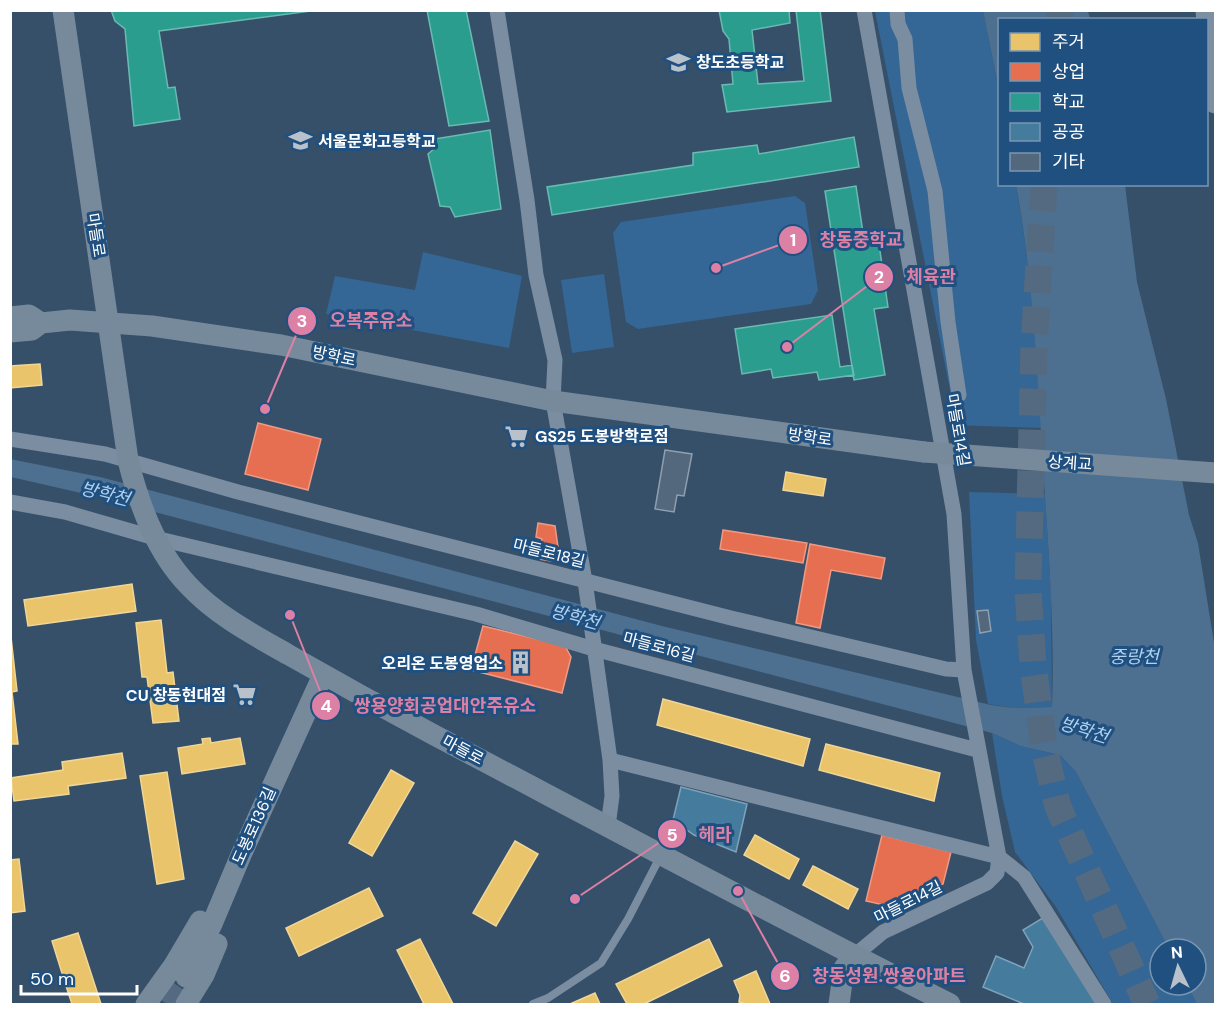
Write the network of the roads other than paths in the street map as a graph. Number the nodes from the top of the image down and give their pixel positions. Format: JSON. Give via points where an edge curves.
{"nodes":[{"id":1,"x":63,"y":10,"type":"edge"},
{"id":2,"x":497,"y":10,"type":"edge"},
{"id":3,"x":864,"y":10,"type":"edge"},
{"id":4,"x":897,"y":10,"type":"edge"},
{"id":5,"x":1209,"y":10,"type":"edge"},
{"id":6,"x":1215,"y":100,"type":"edge"},
{"id":7,"x":12,"y":319,"type":"edge"},
{"id":8,"x":110,"y":323,"type":"junction"},
{"id":9,"x":959,"y":395,"type":"dead end"},
{"id":10,"x":553,"y":401,"type":"junction"},
{"id":11,"x":10,"y":439,"type":"edge"},
{"id":12,"x":924,"y":452,"type":"joint"},
{"id":13,"x":130,"y":469,"type":"junction"},
{"id":14,"x":1215,"y":473,"type":"edge"},
{"id":15,"x":10,"y":502,"type":"edge"},
{"id":16,"x":153,"y":534,"type":"junction"},
{"id":17,"x":586,"y":587,"type":"junction"},
{"id":18,"x":594,"y":645,"type":"junction"},
{"id":19,"x":964,"y":670,"type":"junction"},
{"id":20,"x":323,"y":675,"type":"junction"},
{"id":21,"x":977,"y":745,"type":"junction"},
{"id":22,"x":610,"y":760,"type":"junction"},
{"id":23,"x":608,"y":826,"type":"junction"},
{"id":24,"x":660,"y":857,"type":"junction"},
{"id":25,"x":999,"y":857,"type":"junction"},
{"id":26,"x":220,"y":905,"type":"junction"},
{"id":27,"x":854,"y":956,"type":"junction"},
{"id":28,"x":186,"y":977,"type":"tunnel mouth"},
{"id":29,"x":146,"y":1005,"type":"edge"},
{"id":30,"x":186,"y":1005,"type":"edge"},
{"id":31,"x":533,"y":1005,"type":"edge"},
{"id":32,"x":839,"y":1005,"type":"edge"},
{"id":33,"x":950,"y":1005,"type":"edge"},
{"id":34,"x":1104,"y":1005,"type":"edge"}],
"edges":[{"from":1,"to":8,"type":"main road","name":"마들로"},
{"from":2,"to":10,"type":"street","via":[[536,275],[555,360]]},
{"from":3,"to":19,"type":"street","name":"마들로14길","via":[[954,514]]},
{"from":4,"to":9,"type":"street","via":[[905,39],[910,96],[935,190]]},
{"from":5,"to":6,"type":"highway"},
{"from":7,"to":8,"type":"main road","name":"방학로","via":[[29,315],[41,323]]},
{"from":8,"to":10,"type":"main road","name":"방학로","via":[[281,345]]},
{"from":8,"to":13,"type":"main road","name":"마들로"},
{"from":10,"to":12,"type":"main road","name":"방학로"},
{"from":10,"to":17,"type":"street"},
{"from":11,"to":13,"type":"street"},
{"from":12,"to":14,"type":"main road","name":"상계교","bridge":true},
{"from":13,"to":16,"type":"main road","name":"마들로"},
{"from":13,"to":17,"type":"street","name":"마들로18길","via":[[238,492]]},
{"from":15,"to":16,"type":"street"},
{"from":16,"to":18,"type":"street","name":"마들로16길"},
{"from":16,"to":20,"type":"main road","name":"마들로","via":[[172,567],[214,610]]},
{"from":17,"to":18,"type":"street"},
{"from":17,"to":19,"type":"street","name":"마들로18길"},
{"from":18,"to":21,"type":"street","name":"마들로16길"},
{"from":18,"to":22,"type":"street"},
{"from":19,"to":21,"type":"street","name":"마들로14길"},
{"from":20,"to":23,"type":"main road","name":"마들로"},
{"from":20,"to":26,"type":"main road","name":"도봉로136길"},
{"from":21,"to":25,"type":"street","name":"마들로14길"},
{"from":22,"to":23,"type":"street","via":[[612,796]]},
{"from":22,"to":25,"type":"street"},
{"from":23,"to":24,"type":"main road","name":"마들로"},
{"from":24,"to":27,"type":"main road","name":"마들로"},
{"from":24,"to":31,"type":"lane","via":[[601,963]]},
{"from":25,"to":27,"type":"street","name":"마들로14길","via":[[997,873],[987,883],[884,932]]},
{"from":25,"to":34,"type":"street","via":[[1024,877]]},
{"from":26,"to":28,"type":"main road","name":"도봉로136길"},
{"from":26,"to":29,"type":"main road","via":[[201,920]]},
{"from":26,"to":30,"type":"main road","via":[[223,930]]},
{"from":27,"to":32,"type":"main road","via":[[844,968]]},
{"from":27,"to":33,"type":"main road","name":"마들로"}]}
